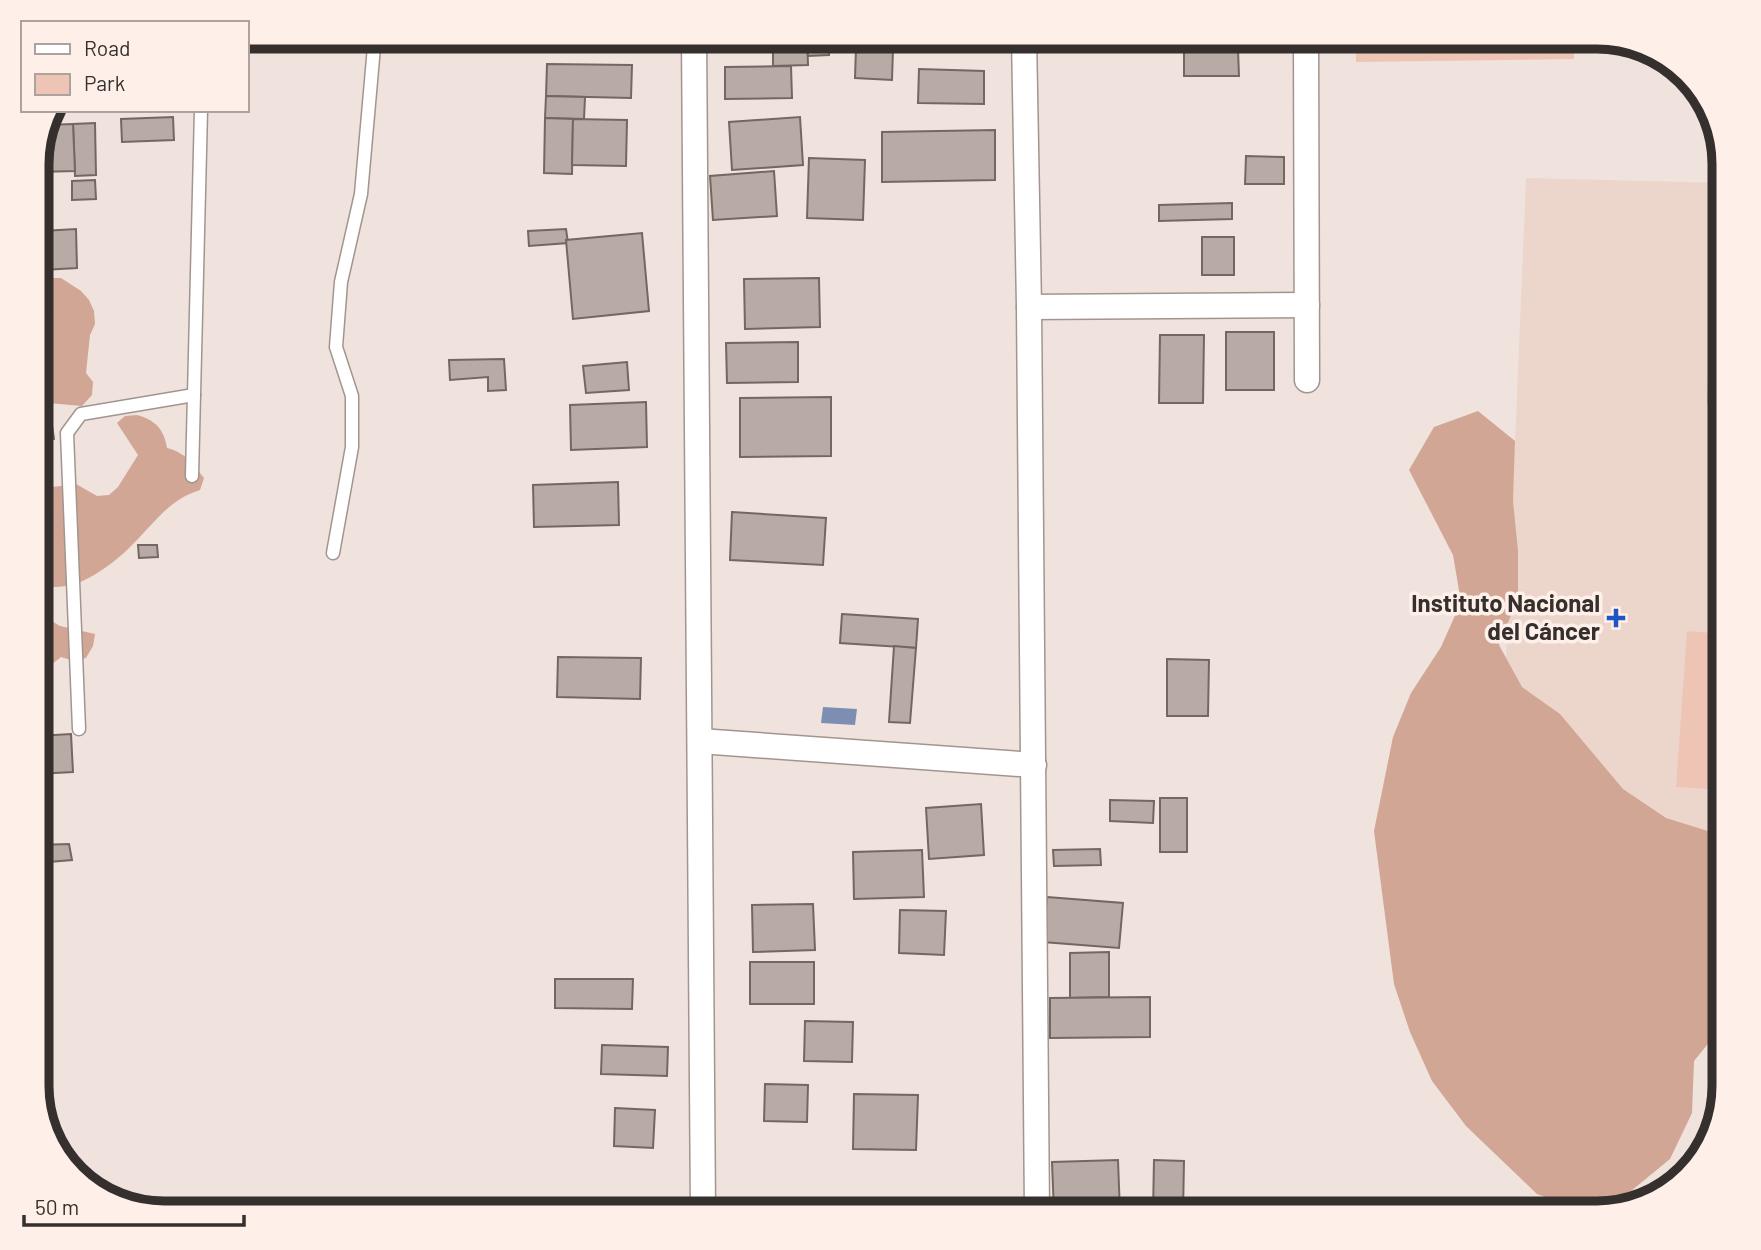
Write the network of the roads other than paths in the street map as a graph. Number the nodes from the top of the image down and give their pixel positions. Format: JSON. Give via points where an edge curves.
{"nodes":[{"id":1,"x":374,"y":49,"type":"edge"},
{"id":2,"x":694,"y":49,"type":"edge"},
{"id":3,"x":1024,"y":49,"type":"edge"},
{"id":4,"x":1306,"y":49,"type":"edge"},
{"id":5,"x":201,"y":112,"type":"edge"},
{"id":6,"x":1307,"y":304,"type":"junction"},
{"id":7,"x":1030,"y":307,"type":"junction"},
{"id":8,"x":1307,"y":380,"type":"dead end"},
{"id":9,"x":194,"y":395,"type":"junction"},
{"id":10,"x":192,"y":476,"type":"dead end"},
{"id":11,"x":332,"y":553,"type":"dead end"},
{"id":12,"x":79,"y":729,"type":"dead end"},
{"id":13,"x":700,"y":741,"type":"junction"},
{"id":14,"x":1034,"y":765,"type":"junction"},
{"id":15,"x":704,"y":1201,"type":"edge"},
{"id":16,"x":1037,"y":1201,"type":"edge"}],
"edges":[{"from":1,"to":11,"type":"lane","via":[[361,194],[341,282],[336,347],[352,396],[352,447]]},
{"from":2,"to":13,"type":"street"},
{"from":3,"to":7,"type":"street"},
{"from":4,"to":6,"type":"street"},
{"from":5,"to":9,"type":"lane"},
{"from":6,"to":7,"type":"street"},
{"from":6,"to":8,"type":"street"},
{"from":7,"to":14,"type":"street"},
{"from":9,"to":10,"type":"lane"},
{"from":9,"to":12,"type":"lane","via":[[81,414],[67,433]]},
{"from":13,"to":14,"type":"street"},
{"from":13,"to":15,"type":"street"},
{"from":14,"to":16,"type":"street"}]}
